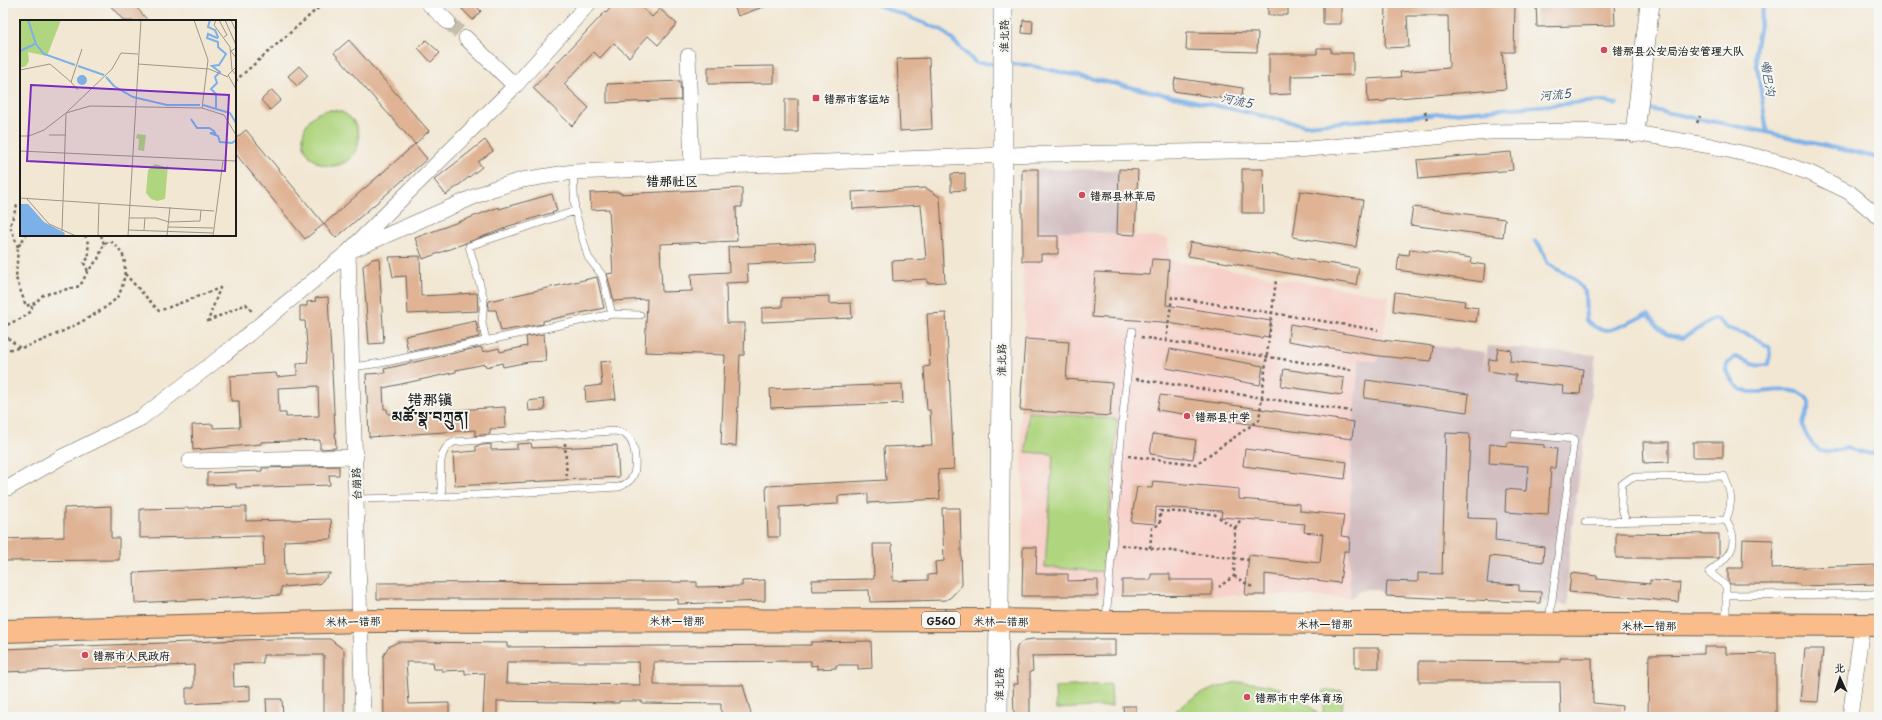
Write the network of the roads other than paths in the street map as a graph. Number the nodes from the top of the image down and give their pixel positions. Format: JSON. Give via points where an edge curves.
{"nodes":[{"id":1,"x":428,"y":3,"type":"edge"},
{"id":2,"x":589,"y":3,"type":"edge"},
{"id":3,"x":1003,"y":3,"type":"edge"},
{"id":4,"x":1650,"y":3,"type":"edge"},
{"id":5,"x":448,"y":22,"type":"tunnel mouth"},
{"id":6,"x":466,"y":38,"type":"tunnel mouth"},
{"id":7,"x":688,"y":56,"type":"dead end"},
{"id":8,"x":515,"y":86,"type":"junction"},
{"id":9,"x":1635,"y":133,"type":"junction"},
{"id":10,"x":1004,"y":155,"type":"junction"},
{"id":11,"x":692,"y":167,"type":"junction"},
{"id":12,"x":573,"y":172,"type":"junction"},
{"id":13,"x":575,"y":211,"type":"junction"},
{"id":14,"x":1879,"y":217,"type":"edge"},
{"id":15,"x":348,"y":252,"type":"junction"},
{"id":16,"x":612,"y":314,"type":"junction"},
{"id":17,"x":640,"y":315,"type":"dead end"},
{"id":18,"x":1132,"y":333,"type":"road end"},
{"id":19,"x":486,"y":340,"type":"junction"},
{"id":20,"x":352,"y":367,"type":"junction"},
{"id":21,"x":1515,"y":434,"type":"dead end"},
{"id":22,"x":356,"y":458,"type":"junction"},
{"id":23,"x":190,"y":461,"type":"dead end"},
{"id":24,"x":3,"y":489,"type":"edge"},
{"id":25,"x":442,"y":497,"type":"junction"},
{"id":26,"x":357,"y":499,"type":"junction"},
{"id":27,"x":1726,"y":520,"type":"junction"},
{"id":28,"x":1585,"y":522,"type":"dead end"},
{"id":29,"x":1626,"y":522,"type":"junction"},
{"id":30,"x":1879,"y":594,"type":"edge"},
{"id":31,"x":1726,"y":595,"type":"junction"},
{"id":32,"x":998,"y":620,"type":"junction"},
{"id":33,"x":361,"y":621,"type":"junction"},
{"id":34,"x":1106,"y":622,"type":"junction"},
{"id":35,"x":1548,"y":624,"type":"junction"},
{"id":36,"x":1726,"y":625,"type":"junction"},
{"id":37,"x":1871,"y":626,"type":"edge"},
{"id":38,"x":3,"y":631,"type":"edge"},
{"id":39,"x":363,"y":717,"type":"edge"},
{"id":40,"x":998,"y":717,"type":"edge"},
{"id":41,"x":1850,"y":717,"type":"edge"}],
"edges":[{"from":1,"to":5,"type":"street"},
{"from":2,"to":8,"type":"street"},
{"from":3,"to":10,"type":"street","name":"淮北路"},
{"from":4,"to":9,"type":"street"},
{"from":6,"to":8,"type":"street"},
{"from":7,"to":11,"type":"street"},
{"from":8,"to":15,"type":"street"},
{"from":9,"to":10,"type":"street","via":[[1488,132],[1298,150]]},
{"from":9,"to":14,"type":"street","via":[[1711,146],[1810,173],[1849,192]]},
{"from":10,"to":11,"type":"street"},
{"from":10,"to":32,"type":"street","name":"淮北路"},
{"from":11,"to":12,"type":"street"},
{"from":12,"to":13,"type":"lane"},
{"from":12,"to":15,"type":"street","via":[[522,180],[492,189]]},
{"from":13,"to":16,"type":"lane","via":[[588,257],[602,276]]},
{"from":13,"to":19,"type":"lane","via":[[469,246],[484,299],[482,323]]},
{"from":15,"to":20,"type":"street","name":"台崩路"},
{"from":15,"to":24,"type":"street","via":[[222,356],[141,418]]},
{"from":16,"to":17,"type":"lane"},
{"from":16,"to":19,"type":"lane"},
{"from":18,"to":34,"type":"lane"},
{"from":19,"to":20,"type":"lane"},
{"from":20,"to":22,"type":"street","name":"台崩路"},
{"from":21,"to":35,"type":"lane","via":[[1574,439]]},
{"from":22,"to":23,"type":"street"},
{"from":22,"to":26,"type":"street","name":"台崩路"},
{"from":25,"to":25,"type":"lane","via":[[619,487],[630,481],[636,472],[634,445],[626,435],[613,431],[458,441],[449,444],[441,454]]},
{"from":25,"to":26,"type":"lane"},
{"from":26,"to":33,"type":"street","name":"台崩路"},
{"from":27,"to":29,"type":"lane"},
{"from":27,"to":29,"type":"lane","via":[[1731,508],[1731,491],[1724,476],[1632,477],[1622,484],[1621,506]]},
{"from":27,"to":31,"type":"lane","via":[[1732,529],[1734,540],[1727,558],[1709,572],[1726,586]]},
{"from":28,"to":29,"type":"lane"},
{"from":30,"to":31,"type":"lane"},
{"from":31,"to":36,"type":"lane"},
{"from":32,"to":33,"type":"highway","name":"米林—错那","number":"G560"},
{"from":32,"to":34,"type":"highway","name":"米林—错那","number":"G560"},
{"from":32,"to":40,"type":"street","name":"淮北路"},
{"from":33,"to":38,"type":"highway","name":"米林—错那","number":"G560"},
{"from":33,"to":39,"type":"street","name":"台崩路"},
{"from":34,"to":35,"type":"highway","name":"米林—错那","number":"G560"},
{"from":35,"to":36,"type":"highway","name":"米林—错那","number":"G560"},
{"from":36,"to":37,"type":"highway","name":"米林—错那","number":"G560"},
{"from":37,"to":41,"type":"street"}]}
